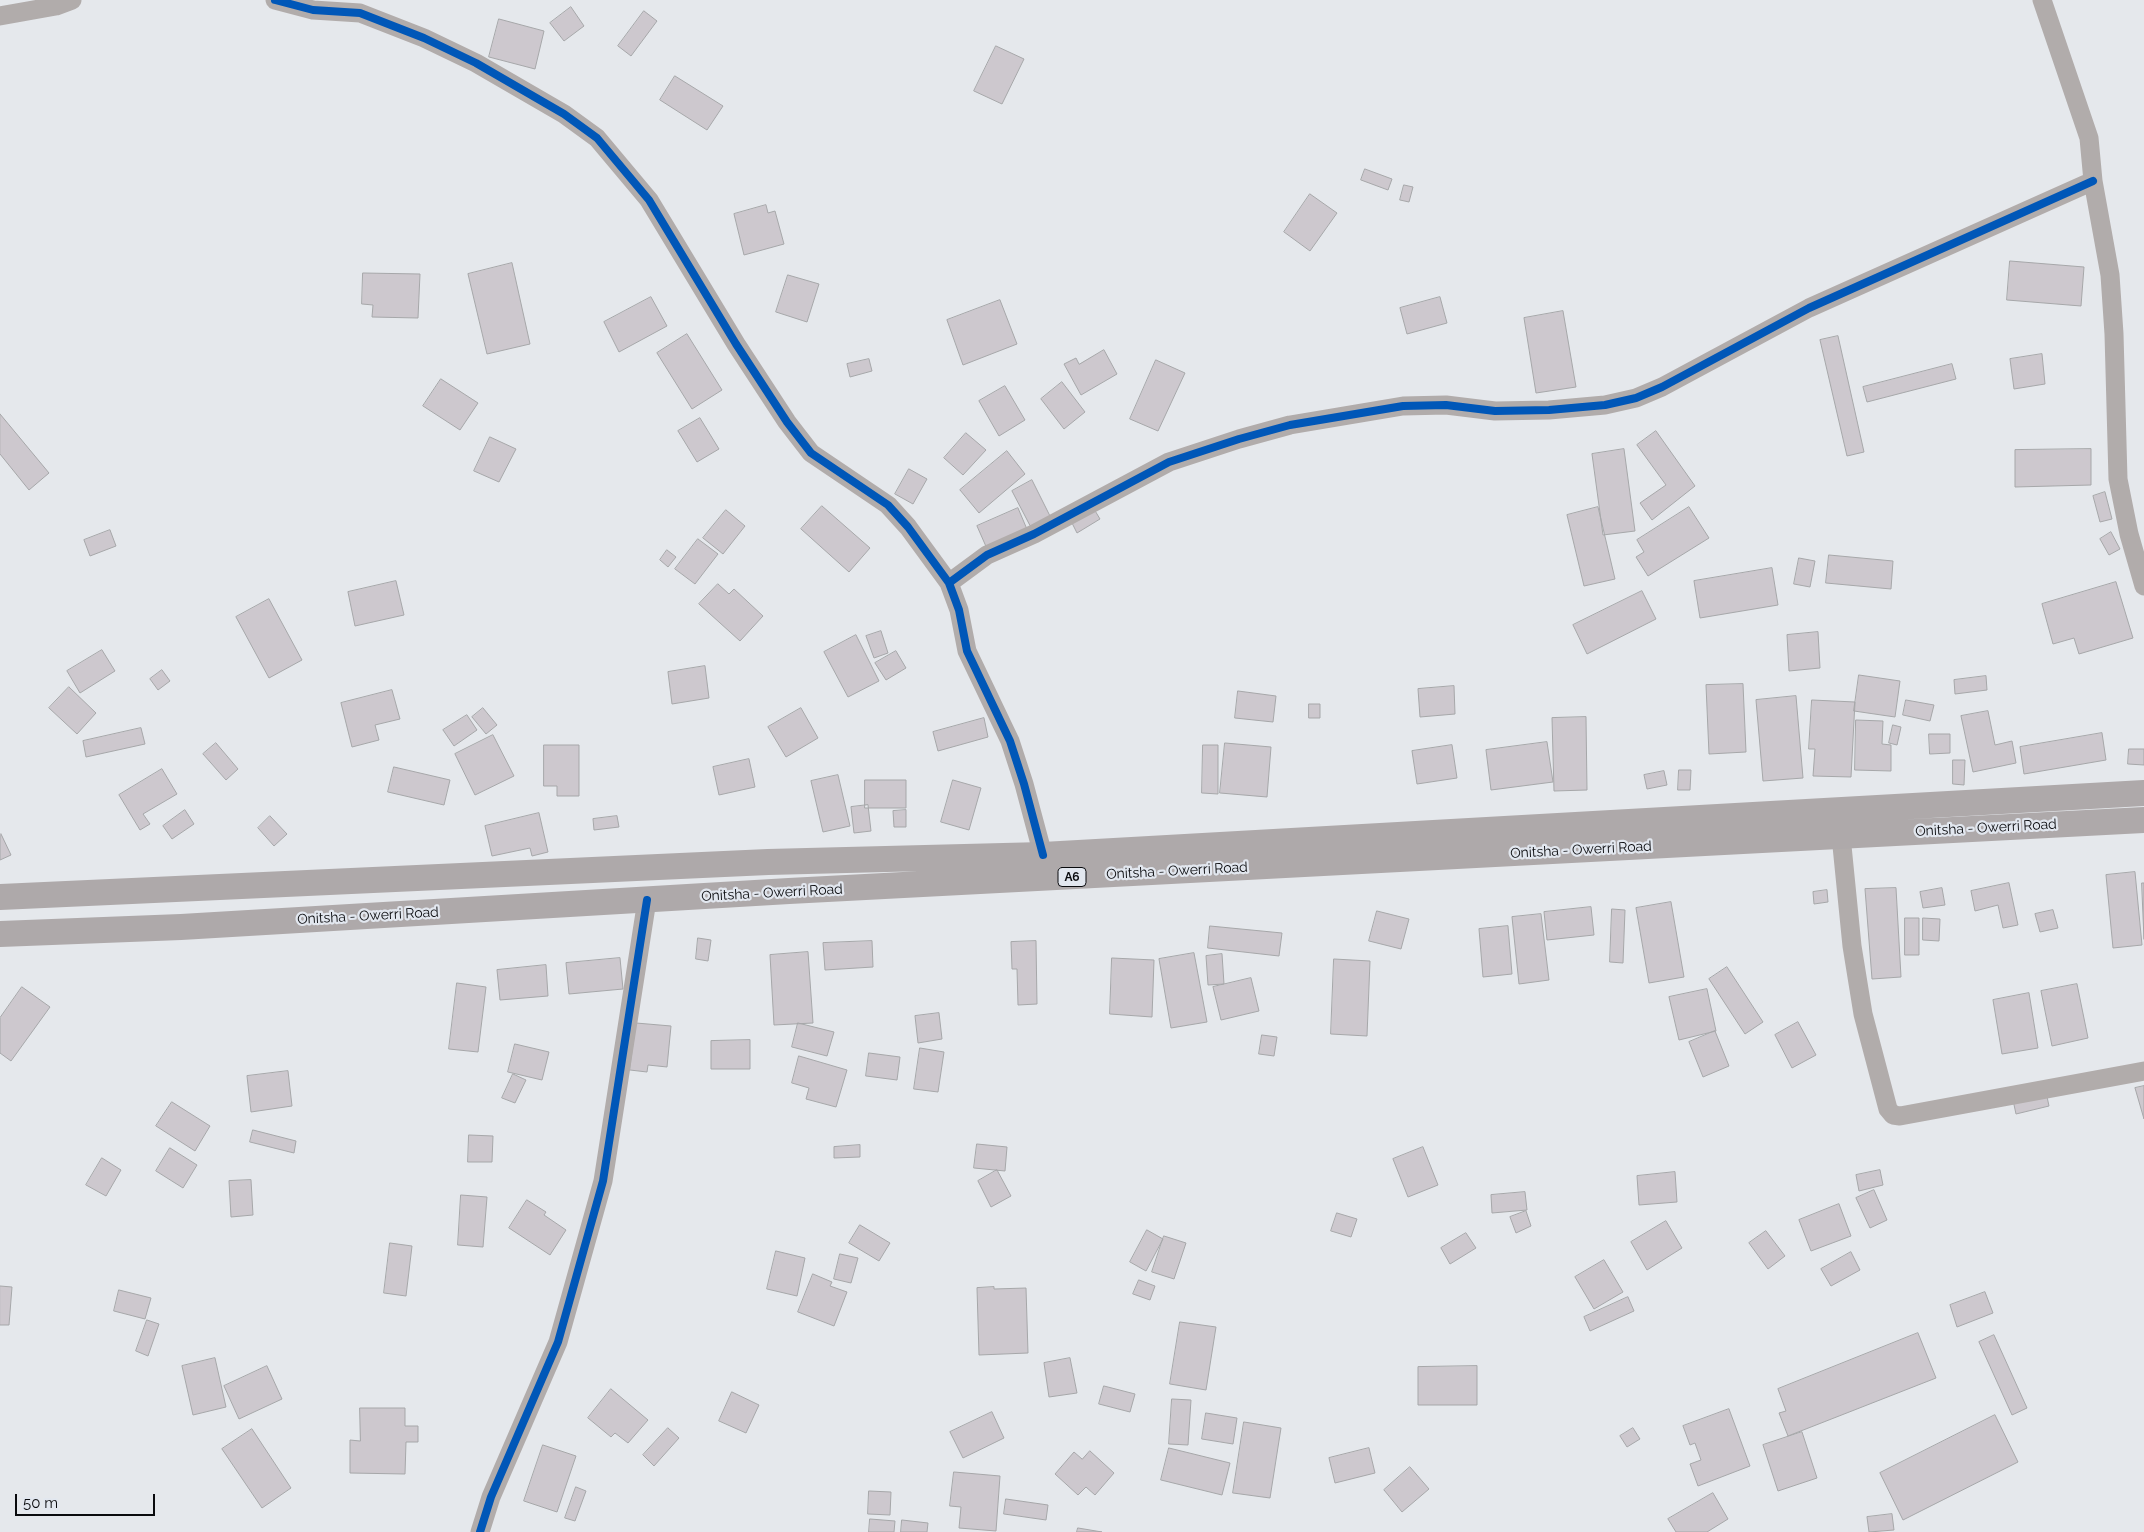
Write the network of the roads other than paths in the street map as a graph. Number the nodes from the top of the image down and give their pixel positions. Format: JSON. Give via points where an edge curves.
{"nodes":[{"id":1,"x":72,"y":0,"type":"edge"},
{"id":2,"x":276,"y":0,"type":"edge"},
{"id":3,"x":2042,"y":0,"type":"edge"},
{"id":4,"x":362,"y":7,"type":"edge"},
{"id":5,"x":0,"y":16,"type":"edge"},
{"id":6,"x":2093,"y":181,"type":"junction"},
{"id":7,"x":949,"y":583,"type":"junction"},
{"id":8,"x":2144,"y":586,"type":"edge"},
{"id":9,"x":2144,"y":793,"type":"edge"},
{"id":10,"x":2144,"y":820,"type":"edge"},
{"id":11,"x":1841,"y":836,"type":"junction"},
{"id":12,"x":1043,"y":855,"type":"junction"},
{"id":13,"x":0,"y":897,"type":"edge"},
{"id":14,"x":647,"y":900,"type":"junction"},
{"id":15,"x":0,"y":934,"type":"edge"},
{"id":16,"x":2144,"y":1070,"type":"edge"},
{"id":17,"x":480,"y":1532,"type":"edge"}],
"edges":[{"from":1,"to":5,"type":"street"},
{"from":2,"to":4,"type":"street","via":[[313,10]]},
{"from":3,"to":6,"type":"street","via":[[2089,138]]},
{"from":4,"to":7,"type":"street","via":[[476,63],[564,114],[597,138],[649,200],[736,344],[811,453],[888,505]]},
{"from":6,"to":7,"type":"street","via":[[1809,308],[1636,398],[1605,405],[1549,410],[1403,406],[1256,434],[1169,462],[988,556]]},
{"from":6,"to":8,"type":"street","via":[[2110,275],[2118,478]]},
{"from":7,"to":12,"type":"street","via":[[959,610],[967,651],[1010,741]]},
{"from":9,"to":12,"type":"highway","name":"Onitsha - Owerri Road","number":"A6"},
{"from":10,"to":11,"type":"highway","name":"Onitsha - Owerri Road","number":"A6"},
{"from":11,"to":14,"type":"highway","name":"Onitsha - Owerri Road","number":"A6"},
{"from":11,"to":16,"type":"street","via":[[1852,946],[1863,1014],[1888,1110],[1893,1115]]},
{"from":12,"to":13,"type":"highway","name":"Onitsha - Owerri Road","number":"A6","via":[[768,862]]},
{"from":14,"to":15,"type":"highway","name":"Onitsha - Owerri Road","number":"A6"},
{"from":14,"to":17,"type":"street","via":[[603,1181],[558,1342],[491,1497]]}]}
